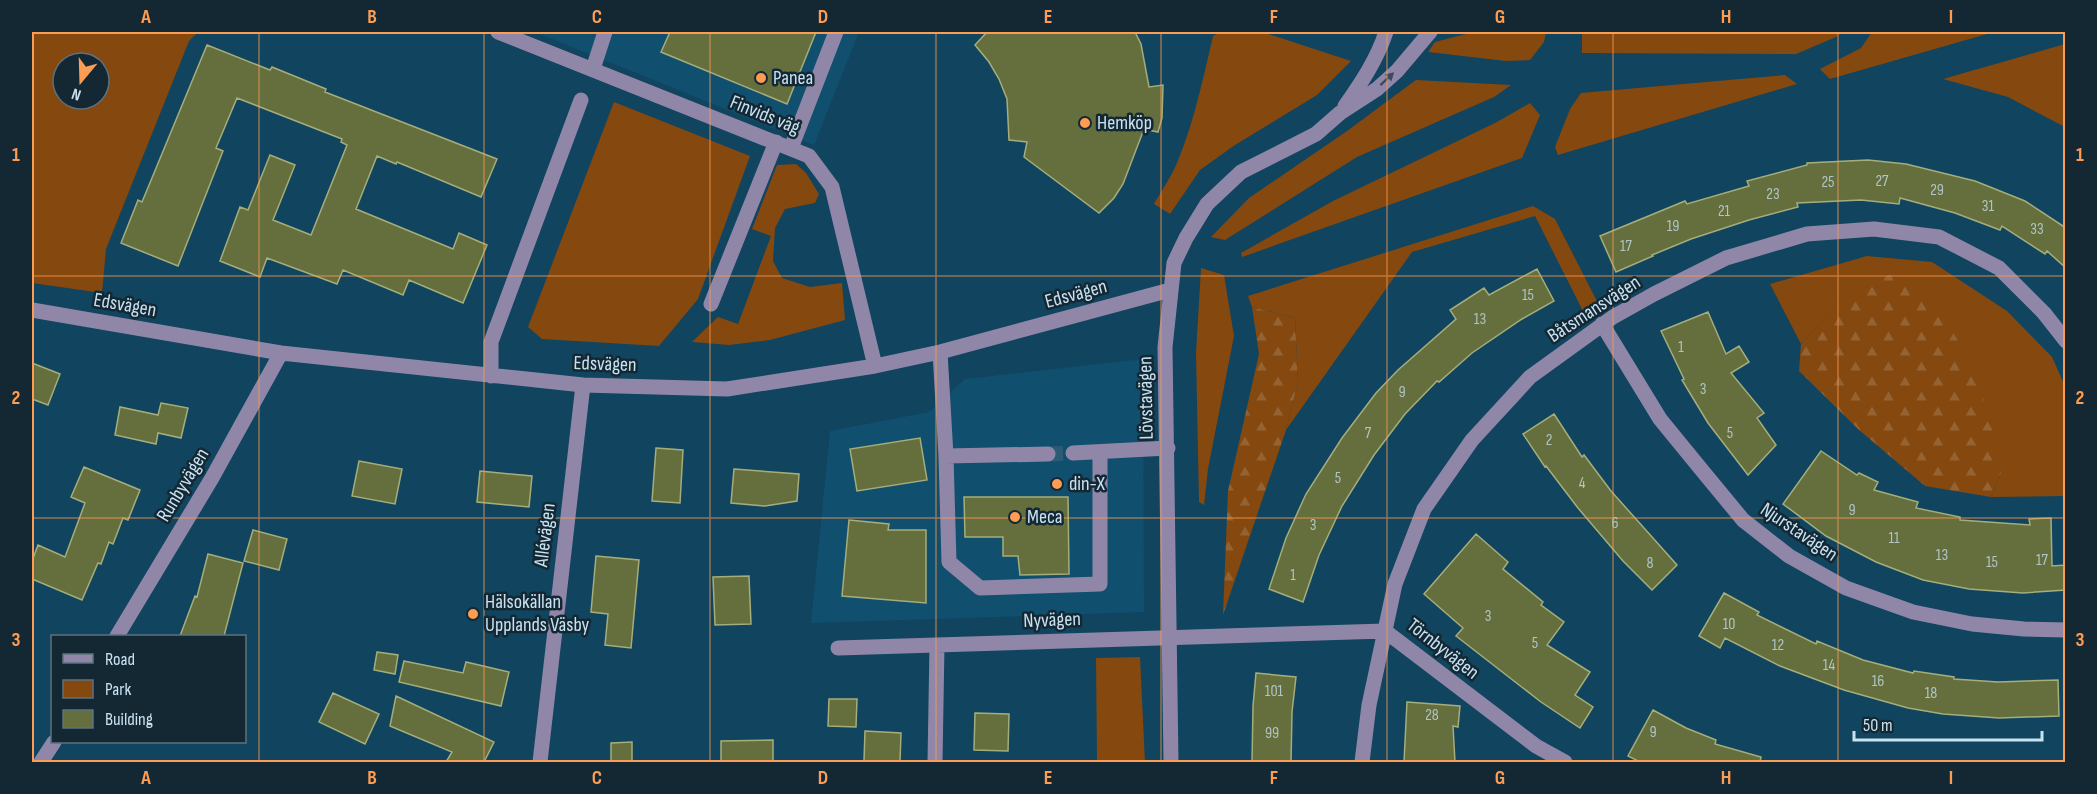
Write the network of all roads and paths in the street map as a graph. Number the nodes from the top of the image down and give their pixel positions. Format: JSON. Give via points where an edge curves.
{"nodes":[{"id":1,"x":498,"y":32,"type":"edge"},
{"id":2,"x":605,"y":32,"type":"edge"},
{"id":3,"x":836,"y":32,"type":"edge"},
{"id":4,"x":1386,"y":32,"type":"edge"},
{"id":5,"x":1430,"y":32,"type":"edge"},
{"id":6,"x":593,"y":69,"type":"junction"},
{"id":7,"x":581,"y":99,"type":"dead end"},
{"id":8,"x":1340,"y":113,"type":"junction"},
{"id":9,"x":776,"y":142,"type":"junction"},
{"id":10,"x":791,"y":148,"type":"junction"},
{"id":11,"x":1170,"y":290,"type":"junction"},
{"id":12,"x":711,"y":304,"type":"dead end"},
{"id":13,"x":32,"y":310,"type":"edge"},
{"id":14,"x":1602,"y":324,"type":"junction"},
{"id":15,"x":2066,"y":341,"type":"edge"},
{"id":16,"x":940,"y":352,"type":"junction"},
{"id":17,"x":281,"y":353,"type":"junction"},
{"id":18,"x":875,"y":366,"type":"junction"},
{"id":19,"x":491,"y":376,"type":"junction"},
{"id":20,"x":583,"y":385,"type":"junction"},
{"id":21,"x":1168,"y":448,"type":"junction"},
{"id":22,"x":1073,"y":453,"type":"tunnel mouth"},
{"id":23,"x":1100,"y":453,"type":"junction"},
{"id":24,"x":1048,"y":454,"type":"tunnel mouth"},
{"id":25,"x":946,"y":456,"type":"junction"},
{"id":26,"x":2066,"y":630,"type":"edge"},
{"id":27,"x":1385,"y":631,"type":"junction"},
{"id":28,"x":118,"y":635,"type":"edge"},
{"id":29,"x":1168,"y":637,"type":"junction"},
{"id":30,"x":937,"y":645,"type":"junction"},
{"id":31,"x":838,"y":648,"type":"dead end"},
{"id":32,"x":53,"y":743,"type":"edge"},
{"id":33,"x":41,"y":762,"type":"edge"},
{"id":34,"x":540,"y":762,"type":"edge"},
{"id":35,"x":935,"y":762,"type":"edge"},
{"id":36,"x":1171,"y":762,"type":"edge"},
{"id":37,"x":1362,"y":762,"type":"edge"},
{"id":38,"x":1565,"y":762,"type":"edge"}],
"edges":[{"from":1,"to":6,"type":"street","name":"Finvids väg"},
{"from":2,"to":6,"type":"street"},
{"from":3,"to":10,"type":"street"},
{"from":4,"to":8,"type":"street","name":"Lövstavägen","via":[[1363,80]]},
{"from":8,"to":5,"type":"street","name":"Lövstavägen","one_way":true,"via":[[1377,89]]},
{"from":6,"to":9,"type":"street","name":"Finvids väg"},
{"from":7,"to":19,"type":"street","via":[[491,342]]},
{"from":8,"to":11,"type":"street","name":"Lövstavägen","via":[[1316,134],[1241,172],[1207,204],[1174,263]]},
{"from":9,"to":10,"type":"street","name":"Finvids väg"},
{"from":9,"to":12,"type":"street"},
{"from":10,"to":18,"type":"street","name":"Finvids väg","via":[[809,156],[832,187]]},
{"from":11,"to":16,"type":"street","name":"Edsvägen"},
{"from":11,"to":21,"type":"street","name":"Lövstavägen","via":[[1165,347]]},
{"from":13,"to":17,"type":"street","name":"Edsvägen"},
{"from":14,"to":15,"type":"street","name":"Båtsmansvägen","via":[[1726,258],[1807,234],[1875,229],[1939,237],[1999,268]]},
{"from":14,"to":26,"type":"street","name":"Njurstavägen","via":[[1660,419],[1743,520],[1789,556],[1846,588],[1913,612],[1972,624]]},
{"from":14,"to":27,"type":"street","name":"Båtsmansvägen","via":[[1530,377],[1472,440],[1424,509],[1395,584]]},
{"from":16,"to":18,"type":"street","name":"Edsvägen"},
{"from":16,"to":25,"type":"street"},
{"from":17,"to":19,"type":"street","name":"Edsvägen"},
{"from":17,"to":28,"type":"street","name":"Runbyvägen"},
{"from":18,"to":20,"type":"street","name":"Edsvägen","via":[[727,389]]},
{"from":19,"to":20,"type":"street","name":"Edsvägen"},
{"from":20,"to":34,"type":"street","name":"Allévägen"},
{"from":21,"to":23,"type":"street"},
{"from":21,"to":29,"type":"street","name":"Lövstavägen"},
{"from":22,"to":23,"type":"street"},
{"from":23,"to":25,"type":"street","via":[[1100,584],[980,588],[949,562]]},
{"from":24,"to":25,"type":"street"},
{"from":27,"to":29,"type":"street","name":"Törnbyvägen"},
{"from":27,"to":37,"type":"street","name":"Båtsmansvägen"},
{"from":27,"to":38,"type":"street","name":"Törnbyvägen","via":[[1536,746]]},
{"from":29,"to":30,"type":"street","name":"Nyvägen"},
{"from":29,"to":36,"type":"street","name":"Lövstavägen"},
{"from":30,"to":31,"type":"street","name":"Nyvägen"},
{"from":30,"to":35,"type":"street"},
{"from":32,"to":33,"type":"street"}]}
